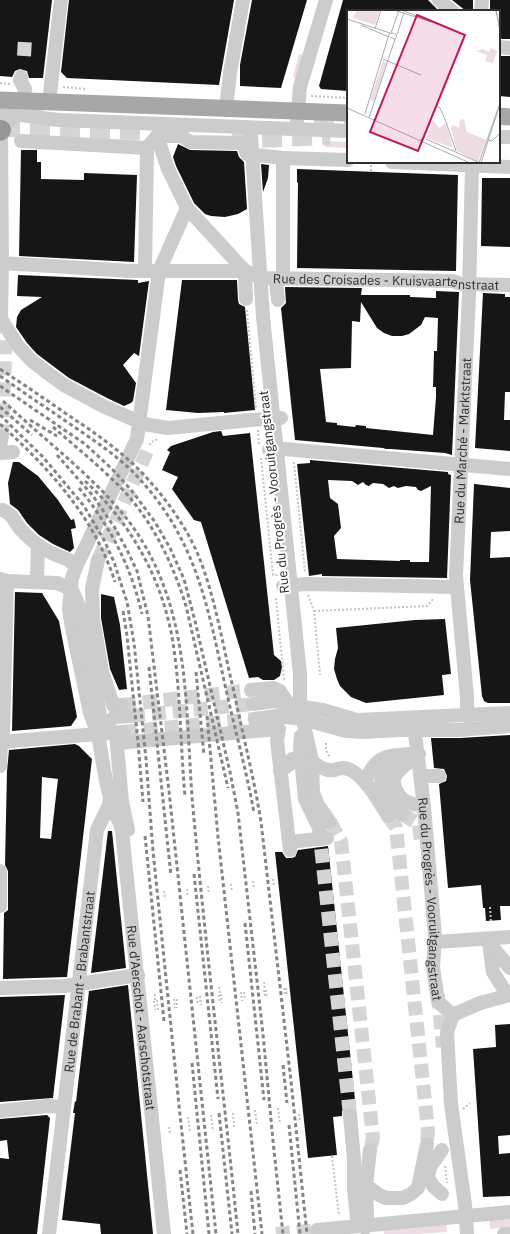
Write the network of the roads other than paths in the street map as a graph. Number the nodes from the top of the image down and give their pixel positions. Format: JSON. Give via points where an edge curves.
{"nodes":[{"id":1,"x":61,"y":0,"type":"edge"},
{"id":2,"x":243,"y":0,"type":"edge"},
{"id":3,"x":326,"y":0,"type":"edge"},
{"id":4,"x":439,"y":0,"type":"edge"},
{"id":5,"x":482,"y":0,"type":"edge"},
{"id":6,"x":451,"y":10,"type":"edge"},
{"id":7,"x":481,"y":10,"type":"edge"},
{"id":8,"x":500,"y":47,"type":"edge"},
{"id":9,"x":510,"y":48,"type":"edge"},
{"id":10,"x":23,"y":95,"type":"junction"},
{"id":11,"x":0,"y":100,"type":"edge"},
{"id":12,"x":49,"y":102,"type":"junction"},
{"id":13,"x":226,"y":109,"type":"junction"},
{"id":14,"x":298,"y":111,"type":"junction"},
{"id":15,"x":347,"y":113,"type":"edge"},
{"id":16,"x":500,"y":116,"type":"edge"},
{"id":17,"x":510,"y":117,"type":"edge"},
{"id":18,"x":0,"y":125,"type":"edge"},
{"id":19,"x":157,"y":129,"type":"junction"},
{"id":20,"x":296,"y":129,"type":"junction"},
{"id":21,"x":251,"y":130,"type":"junction"},
{"id":22,"x":347,"y":131,"type":"edge"},
{"id":23,"x":21,"y":141,"type":"dead end"},
{"id":24,"x":147,"y":148,"type":"junction"},
{"id":25,"x":253,"y":154,"type":"junction"},
{"id":26,"x":283,"y":158,"type":"junction"},
{"id":27,"x":347,"y":160,"type":"edge"},
{"id":28,"x":419,"y":163,"type":"edge"},
{"id":29,"x":472,"y":165,"type":"junction"},
{"id":30,"x":168,"y":167,"type":"junction"},
{"id":31,"x":510,"y":167,"type":"edge"},
{"id":32,"x":1,"y":171,"type":"edge"},
{"id":33,"x":187,"y":208,"type":"junction"},
{"id":34,"x":154,"y":221,"type":"dead end"},
{"id":35,"x":2,"y":263,"type":"junction"},
{"id":36,"x":145,"y":270,"type":"junction"},
{"id":37,"x":159,"y":271,"type":"junction"},
{"id":38,"x":244,"y":271,"type":"junction"},
{"id":39,"x":262,"y":278,"type":"junction"},
{"id":40,"x":282,"y":278,"type":"junction"},
{"id":41,"x":469,"y":284,"type":"junction"},
{"id":42,"x":510,"y":285,"type":"edge"},
{"id":43,"x":278,"y":300,"type":"dead end"},
{"id":44,"x":246,"y":303,"type":"road end"},
{"id":45,"x":1,"y":319,"type":"edge"},
{"id":46,"x":269,"y":416,"type":"junction"},
{"id":47,"x":140,"y":422,"type":"junction"},
{"id":48,"x":280,"y":453,"type":"junction"},
{"id":49,"x":461,"y":465,"type":"junction"},
{"id":50,"x":510,"y":469,"type":"edge"},
{"id":51,"x":2,"y":510,"type":"dead end"},
{"id":52,"x":85,"y":533,"type":"dead end"},
{"id":53,"x":38,"y":545,"type":"junction"},
{"id":54,"x":98,"y":560,"type":"tunnel mouth"},
{"id":55,"x":74,"y":565,"type":"junction"},
{"id":56,"x":37,"y":579,"type":"dead end"},
{"id":57,"x":3,"y":580,"type":"edge"},
{"id":58,"x":93,"y":580,"type":"junction"},
{"id":59,"x":291,"y":585,"type":"junction"},
{"id":60,"x":457,"y":588,"type":"junction"},
{"id":61,"x":71,"y":589,"type":"junction"},
{"id":62,"x":252,"y":697,"type":"tunnel mouth"},
{"id":63,"x":110,"y":699,"type":"dead end"},
{"id":64,"x":297,"y":710,"type":"junction"},
{"id":65,"x":510,"y":713,"type":"edge"},
{"id":66,"x":131,"y":716,"type":"tunnel mouth"},
{"id":67,"x":467,"y":716,"type":"junction"},
{"id":68,"x":255,"y":719,"type":"tunnel mouth"},
{"id":69,"x":414,"y":724,"type":"junction"},
{"id":70,"x":510,"y":726,"type":"edge"},
{"id":71,"x":98,"y":734,"type":"junction"},
{"id":72,"x":116,"y":741,"type":"junction"},
{"id":73,"x":0,"y":742,"type":"edge"},
{"id":74,"x":419,"y":754,"type":"junction"},
{"id":75,"x":292,"y":759,"type":"dead end"},
{"id":76,"x":312,"y":761,"type":"junction"},
{"id":77,"x":0,"y":766,"type":"edge"},
{"id":78,"x":330,"y":767,"type":"junction"},
{"id":79,"x":280,"y":771,"type":"junction"},
{"id":80,"x":439,"y":779,"type":"dead end"},
{"id":81,"x":422,"y":780,"type":"junction"},
{"id":82,"x":365,"y":781,"type":"junction"},
{"id":83,"x":316,"y":800,"type":"junction"},
{"id":84,"x":109,"y":805,"type":"junction"},
{"id":85,"x":424,"y":806,"type":"junction"},
{"id":86,"x":325,"y":829,"type":"junction"},
{"id":87,"x":128,"y":830,"type":"dead end"},
{"id":88,"x":0,"y":871,"type":"edge"},
{"id":89,"x":0,"y":906,"type":"edge"},
{"id":90,"x":510,"y":936,"type":"edge"},
{"id":91,"x":435,"y":942,"type":"junction"},
{"id":92,"x":510,"y":969,"type":"edge"},
{"id":93,"x":493,"y":972,"type":"junction"},
{"id":94,"x":138,"y":975,"type":"junction"},
{"id":95,"x":510,"y":975,"type":"edge"},
{"id":96,"x":79,"y":984,"type":"junction"},
{"id":97,"x":0,"y":988,"type":"edge"},
{"id":98,"x":510,"y":996,"type":"edge"},
{"id":99,"x":453,"y":1015,"type":"junction"},
{"id":100,"x":64,"y":1107,"type":"junction"},
{"id":101,"x":0,"y":1111,"type":"edge"},
{"id":102,"x":350,"y":1115,"type":"tunnel mouth"},
{"id":103,"x":427,"y":1144,"type":"tunnel mouth"},
{"id":104,"x":370,"y":1150,"type":"tunnel mouth"},
{"id":105,"x":442,"y":1150,"type":"tunnel mouth"},
{"id":106,"x":360,"y":1187,"type":"junction"},
{"id":107,"x":418,"y":1188,"type":"junction"},
{"id":108,"x":463,"y":1190,"type":"junction"},
{"id":109,"x":442,"y":1194,"type":"junction"},
{"id":110,"x":510,"y":1212,"type":"edge"},
{"id":111,"x":466,"y":1215,"type":"junction"},
{"id":112,"x":317,"y":1230,"type":"dead end"},
{"id":113,"x":365,"y":1230,"type":"edge"},
{"id":114,"x":49,"y":1234,"type":"edge"},
{"id":115,"x":164,"y":1234,"type":"edge"},
{"id":116,"x":468,"y":1234,"type":"edge"},
{"id":117,"x":504,"y":1234,"type":"edge"},
{"id":118,"x":510,"y":1234,"type":"edge"}],
"edges":[{"from":1,"to":12,"type":"street","via":[[48,72]]},
{"from":2,"to":13,"type":"street"},
{"from":3,"to":14,"type":"street","via":[[300,87]]},
{"from":4,"to":6,"type":"street"},
{"from":5,"to":7,"type":"street"},
{"from":8,"to":9,"type":"street"},
{"from":10,"to":11,"type":"main road"},
{"from":10,"to":12,"type":"main road"},
{"from":10,"to":18,"type":"street"},
{"from":10,"to":19,"type":"street","via":[[46,119]]},
{"from":12,"to":13,"type":"main road"},
{"from":13,"to":14,"type":"main road"},
{"from":14,"to":15,"type":"main road"},
{"from":14,"to":20,"type":"street"},
{"from":16,"to":17,"type":"main road"},
{"from":18,"to":32,"type":"street"},
{"from":19,"to":21,"type":"street"},
{"from":19,"to":24,"type":"street"},
{"from":19,"to":25,"type":"street","via":[[191,138],[218,137],[243,143],[247,154]]},
{"from":19,"to":30,"type":"street"},
{"from":20,"to":21,"type":"street"},
{"from":20,"to":22,"type":"street"},
{"from":21,"to":25,"type":"street"},
{"from":23,"to":24,"type":"street"},
{"from":24,"to":36,"type":"street"},
{"from":25,"to":26,"type":"street"},
{"from":25,"to":39,"type":"street"},
{"from":26,"to":27,"type":"street"},
{"from":26,"to":40,"type":"street"},
{"from":28,"to":29,"type":"street"},
{"from":29,"to":31,"type":"street"},
{"from":29,"to":41,"type":"street","name":"Rue du Marché - Marktstraat"},
{"from":30,"to":33,"type":"street"},
{"from":30,"to":34,"type":"street"},
{"from":32,"to":35,"type":"street"},
{"from":33,"to":37,"type":"street"},
{"from":33,"to":38,"type":"street"},
{"from":35,"to":36,"type":"street"},
{"from":35,"to":45,"type":"street"},
{"from":36,"to":37,"type":"street"},
{"from":37,"to":38,"type":"street"},
{"from":37,"to":47,"type":"street"},
{"from":38,"to":39,"type":"street"},
{"from":38,"to":44,"type":"street"},
{"from":39,"to":40,"type":"street","name":"Rue des Croisades - Kruisvaartenstraat"},
{"from":39,"to":46,"type":"street","name":"Rue du Progrès - Vooruitgangstraat","via":[[254,299]]},
{"from":40,"to":41,"type":"street","name":"Rue des Croisades - Kruisvaartenstraat","via":[[369,280],[449,276],[461,284]]},
{"from":40,"to":43,"type":"street","via":[[276,283]]},
{"from":41,"to":42,"type":"street","name":"Rue des Croisades - Kruisvaartenstraat"},
{"from":41,"to":49,"type":"street","name":"Rue du Marché - Marktstraat"},
{"from":45,"to":47,"type":"street","via":[[18,346],[46,372],[80,394]]},
{"from":46,"to":47,"type":"street","via":[[168,428]]},
{"from":46,"to":48,"type":"street","name":"Rue du Progrès - Vooruitgangstraat"},
{"from":47,"to":61,"type":"street","via":[[137,439],[76,567]]},
{"from":48,"to":49,"type":"street"},
{"from":48,"to":59,"type":"street","name":"Rue du Progrès - Vooruitgangstraat"},
{"from":49,"to":50,"type":"street"},
{"from":49,"to":60,"type":"street","name":"Rue du Marché - Marktstraat"},
{"from":51,"to":53,"type":"street","via":[[9,513],[17,526]]},
{"from":52,"to":55,"type":"street"},
{"from":53,"to":55,"type":"street"},
{"from":53,"to":56,"type":"street"},
{"from":54,"to":58,"type":"street"},
{"from":55,"to":58,"type":"street"},
{"from":57,"to":61,"type":"street","via":[[57,583]]},
{"from":57,"to":73,"type":"street","via":[[3,734]]},
{"from":58,"to":63,"type":"street","via":[[92,607],[88,620]]},
{"from":59,"to":60,"type":"street"},
{"from":59,"to":64,"type":"street","name":"Rue du Progrès - Vooruitgangstraat","via":[[308,677],[308,688]]},
{"from":60,"to":67,"type":"street","name":"Rue du Marché - Marktstraat"},
{"from":61,"to":71,"type":"street","via":[[79,606],[99,710]]},
{"from":62,"to":64,"type":"street","via":[[275,701]]},
{"from":64,"to":68,"type":"street"},
{"from":64,"to":69,"type":"street","via":[[323,710],[357,720]]},
{"from":64,"to":76,"type":"street"},
{"from":64,"to":86,"type":"street","name":"Rue du Progrès - Vooruitgangstraat","via":[[305,799]]},
{"from":65,"to":67,"type":"street"},
{"from":66,"to":71,"type":"street","via":[[114,717]]},
{"from":67,"to":69,"type":"street"},
{"from":69,"to":70,"type":"street","via":[[459,730]]},
{"from":69,"to":74,"type":"street","name":"Rue du Progrès - Vooruitgangstraat"},
{"from":71,"to":72,"type":"street"},
{"from":71,"to":73,"type":"street"},
{"from":71,"to":84,"type":"street","via":[[110,797]]},
{"from":72,"to":79,"type":"street","via":[[279,729],[276,741]]},
{"from":72,"to":87,"type":"street","via":[[122,802]]},
{"from":73,"to":77,"type":"street"},
{"from":74,"to":81,"type":"street","name":"Rue du Progrès - Vooruitgangstraat"},
{"from":74,"to":82,"type":"street","via":[[383,758],[374,764]]},
{"from":74,"to":82,"type":"street","via":[[384,770],[381,775],[381,784],[395,815]]},
{"from":74,"to":85,"type":"street","via":[[398,771],[394,783],[402,800]]},
{"from":75,"to":79,"type":"street","via":[[290,764]]},
{"from":76,"to":78,"type":"street","via":[[320,768]]},
{"from":76,"to":83,"type":"street","via":[[313,793]]},
{"from":78,"to":82,"type":"street","via":[[350,770]]},
{"from":78,"to":83,"type":"street","via":[[319,784]]},
{"from":79,"to":86,"type":"street","via":[[290,846]]},
{"from":80,"to":81,"type":"street"},
{"from":81,"to":85,"type":"street","name":"Rue du Progrès - Vooruitgangstraat"},
{"from":83,"to":86,"type":"street"},
{"from":84,"to":94,"type":"street","name":"Rue d'Aerschot - Aarschotstraat","via":[[122,831]]},
{"from":84,"to":96,"type":"street","name":"Rue de Brabant - Brabantstraat","via":[[97,830]]},
{"from":85,"to":91,"type":"street","name":"Rue du Progrès - Vooruitgangstraat"},
{"from":88,"to":89,"type":"street"},
{"from":90,"to":91,"type":"street"},
{"from":91,"to":99,"type":"street","name":"Rue du Progrès - Vooruitgangstraat","via":[[432,967],[438,1002]]},
{"from":92,"to":93,"type":"street"},
{"from":92,"to":93,"type":"street","via":[[489,943]]},
{"from":93,"to":95,"type":"street","via":[[505,991]]},
{"from":94,"to":96,"type":"street"},
{"from":94,"to":115,"type":"street","name":"Rue d'Aerschot - Aarschotstraat"},
{"from":96,"to":97,"type":"street"},
{"from":96,"to":100,"type":"street","name":"Rue de Brabant - Brabantstraat"},
{"from":98,"to":99,"type":"street","via":[[480,1003]]},
{"from":99,"to":108,"type":"street","name":"Rue du Progrès - Vooruitgangstraat","via":[[447,1032],[451,1104]]},
{"from":100,"to":101,"type":"street"},
{"from":100,"to":114,"type":"street","name":"Rue de Brabant - Brabantstraat"},
{"from":102,"to":106,"type":"street","via":[[354,1160]]},
{"from":103,"to":107,"type":"street"},
{"from":104,"to":106,"type":"street"},
{"from":105,"to":109,"type":"street","via":[[430,1167],[428,1178]]},
{"from":106,"to":107,"type":"street","via":[[386,1198],[403,1198]]},
{"from":106,"to":113,"type":"street","via":[[367,1217]]},
{"from":107,"to":109,"type":"street","via":[[423,1193]]},
{"from":108,"to":109,"type":"street"},
{"from":108,"to":111,"type":"street","name":"Rue du Progrès - Vooruitgangstraat"},
{"from":110,"to":111,"type":"street"},
{"from":111,"to":113,"type":"street"},
{"from":111,"to":116,"type":"street","name":"Rue du Progrès - Vooruitgangstraat"},
{"from":112,"to":113,"type":"street"},
{"from":117,"to":118,"type":"street"}]}
